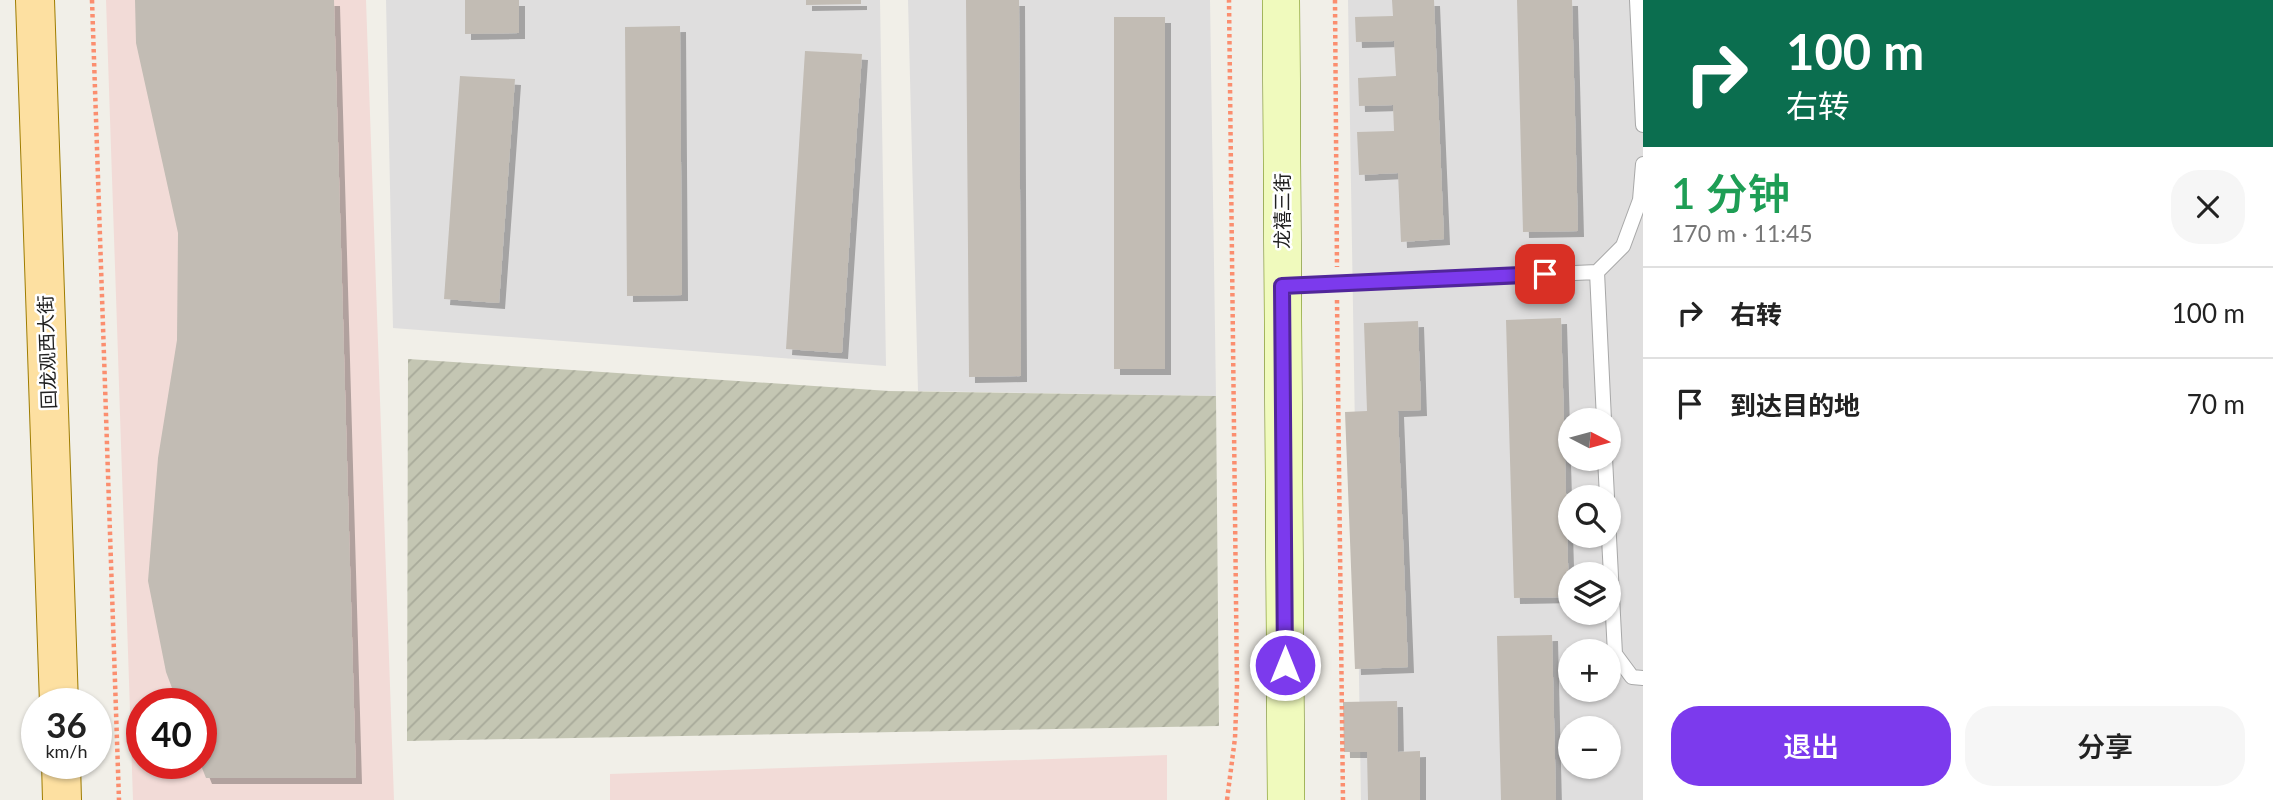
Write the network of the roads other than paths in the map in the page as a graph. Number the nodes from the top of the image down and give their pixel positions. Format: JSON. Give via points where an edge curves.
{"nodes":[{"id":1,"x":35,"y":0,"type":"edge"},
{"id":2,"x":1281,"y":0,"type":"edge"},
{"id":3,"x":1637,"y":0,"type":"edge"},
{"id":4,"x":1643,"y":125,"type":"edge"},
{"id":5,"x":1643,"y":164,"type":"edge"},
{"id":6,"x":1597,"y":272,"type":"junction"},
{"id":7,"x":1282,"y":286,"type":"junction"},
{"id":8,"x":1603,"y":408,"type":"edge"},
{"id":9,"x":1610,"y":548,"type":"edge"},
{"id":10,"x":1643,"y":678,"type":"edge"},
{"id":11,"x":58,"y":688,"type":"edge"},
{"id":12,"x":61,"y":779,"type":"edge"},
{"id":13,"x":62,"y":800,"type":"edge"},
{"id":14,"x":1286,"y":800,"type":"edge"}],
"edges":[{"from":1,"to":11,"type":"main road","name":"回龙观西大街"},
{"from":2,"to":7,"type":"street","name":"龙禧三街"},
{"from":3,"to":4,"type":"lane"},
{"from":5,"to":6,"type":"lane","via":[[1640,200],[1623,246]]},
{"from":6,"to":7,"type":"lane"},
{"from":6,"to":8,"type":"lane"},
{"from":7,"to":14,"type":"street","name":"龙禧三街"},
{"from":9,"to":10,"type":"lane","via":[[1615,654],[1632,677]]},
{"from":12,"to":13,"type":"main road"}]}
